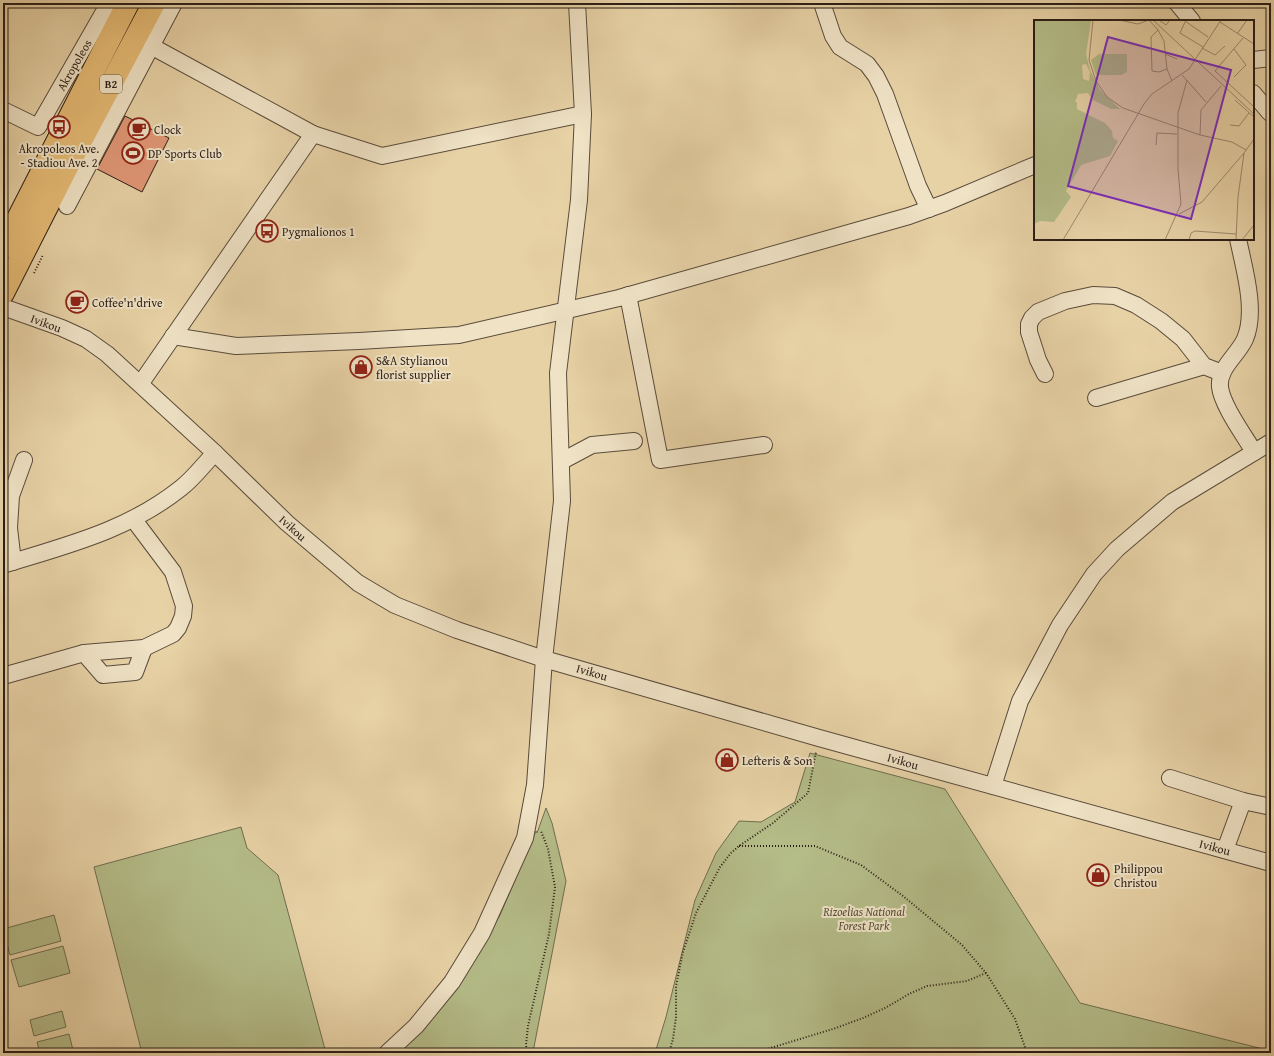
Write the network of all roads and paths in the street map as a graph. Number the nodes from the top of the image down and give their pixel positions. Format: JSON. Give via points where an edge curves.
{"nodes":[{"id":1,"x":109,"y":3,"type":"edge"},
{"id":2,"x":128,"y":3,"type":"edge"},
{"id":3,"x":154,"y":3,"type":"edge"},
{"id":4,"x":174,"y":3,"type":"edge"},
{"id":5,"x":578,"y":3,"type":"edge"},
{"id":6,"x":1177,"y":3,"type":"edge"},
{"id":7,"x":822,"y":6,"type":"dead end"},
{"id":8,"x":1191,"y":20,"type":"edge"},
{"id":9,"x":151,"y":46,"type":"junction"},
{"id":10,"x":1271,"y":58,"type":"edge"},
{"id":11,"x":1254,"y":60,"type":"edge"},
{"id":12,"x":1254,"y":94,"type":"edge"},
{"id":13,"x":3,"y":110,"type":"edge"},
{"id":14,"x":1254,"y":111,"type":"edge"},
{"id":15,"x":1270,"y":113,"type":"edge"},
{"id":16,"x":583,"y":114,"type":"junction"},
{"id":17,"x":313,"y":134,"type":"junction"},
{"id":18,"x":1034,"y":165,"type":"edge"},
{"id":19,"x":67,"y":206,"type":"dead end"},
{"id":20,"x":929,"y":209,"type":"junction"},
{"id":21,"x":1238,"y":240,"type":"edge"},
{"id":22,"x":3,"y":248,"type":"edge"},
{"id":23,"x":43,"y":255,"type":"dead end"},
{"id":24,"x":34,"y":273,"type":"dead end"},
{"id":25,"x":3,"y":293,"type":"edge"},
{"id":26,"x":628,"y":295,"type":"junction"},
{"id":27,"x":3,"y":307,"type":"edge"},
{"id":28,"x":565,"y":310,"type":"junction"},
{"id":29,"x":173,"y":336,"type":"junction"},
{"id":30,"x":1204,"y":366,"type":"junction"},
{"id":31,"x":1222,"y":373,"type":"junction"},
{"id":32,"x":1045,"y":374,"type":"dead end"},
{"id":33,"x":140,"y":384,"type":"junction"},
{"id":34,"x":1096,"y":398,"type":"dead end"},
{"id":35,"x":634,"y":441,"type":"dead end"},
{"id":36,"x":1271,"y":442,"type":"edge"},
{"id":37,"x":764,"y":445,"type":"dead end"},
{"id":38,"x":1254,"y":452,"type":"junction"},
{"id":39,"x":215,"y":453,"type":"junction"},
{"id":40,"x":24,"y":460,"type":"dead end"},
{"id":41,"x":562,"y":461,"type":"junction"},
{"id":42,"x":134,"y":520,"type":"junction"},
{"id":43,"x":8,"y":564,"type":"edge"},
{"id":44,"x":144,"y":648,"type":"junction"},
{"id":45,"x":84,"y":653,"type":"junction"},
{"id":46,"x":544,"y":658,"type":"junction"},
{"id":47,"x":3,"y":676,"type":"edge"},
{"id":48,"x":819,"y":738,"type":"junction"},
{"id":49,"x":1170,"y":778,"type":"dead end"},
{"id":50,"x":993,"y":786,"type":"junction"},
{"id":51,"x":1243,"y":801,"type":"junction"},
{"id":52,"x":1271,"y":807,"type":"edge"},
{"id":53,"x":529,"y":814,"type":"junction"},
{"id":54,"x":739,"y":846,"type":"junction"},
{"id":55,"x":1225,"y":850,"type":"junction"},
{"id":56,"x":1271,"y":863,"type":"edge"},
{"id":57,"x":986,"y":973,"type":"junction"},
{"id":58,"x":387,"y":1053,"type":"edge"},
{"id":59,"x":527,"y":1053,"type":"edge"},
{"id":60,"x":669,"y":1053,"type":"edge"},
{"id":61,"x":754,"y":1053,"type":"edge"},
{"id":62,"x":1027,"y":1053,"type":"edge"}],
"edges":[{"from":1,"to":13,"type":"street","name":"Akropoleos","via":[[38,127]]},
{"from":2,"to":22,"type":"highway","number":"B2"},
{"from":3,"to":25,"type":"highway","number":"B2"},
{"from":4,"to":9,"type":"street"},
{"from":5,"to":16,"type":"street"},
{"from":6,"to":8,"type":"street"},
{"from":7,"to":20,"type":"street","via":[[840,47],[867,64],[876,76]]},
{"from":9,"to":17,"type":"street"},
{"from":9,"to":19,"type":"street"},
{"from":10,"to":11,"type":"street"},
{"from":12,"to":15,"type":"street"},
{"from":14,"to":15,"type":"street"},
{"from":16,"to":17,"type":"street","via":[[382,156]]},
{"from":16,"to":28,"type":"street","via":[[579,200]]},
{"from":17,"to":29,"type":"street"},
{"from":18,"to":20,"type":"street"},
{"from":20,"to":26,"type":"street"},
{"from":21,"to":31,"type":"street","via":[[1250,306],[1250,321],[1245,339]]},
{"from":23,"to":24,"type":"path"},
{"from":26,"to":28,"type":"street"},
{"from":26,"to":37,"type":"street","via":[[660,460]]},
{"from":27,"to":33,"type":"street","name":"Ivikou","via":[[86,339]]},
{"from":28,"to":29,"type":"street","via":[[459,335],[236,346]]},
{"from":28,"to":41,"type":"street","via":[[558,373]]},
{"from":29,"to":33,"type":"street"},
{"from":30,"to":31,"type":"street"},
{"from":30,"to":32,"type":"street","via":[[1183,339],[1136,305],[1115,296],[1093,295],[1038,312],[1032,318],[1029,324],[1030,332]]},
{"from":30,"to":34,"type":"street"},
{"from":31,"to":38,"type":"street","via":[[1220,388],[1225,404]]},
{"from":33,"to":39,"type":"street","name":"Ivikou"},
{"from":35,"to":41,"type":"street","via":[[592,445]]},
{"from":36,"to":38,"type":"street"},
{"from":38,"to":50,"type":"street","via":[[1172,502],[1118,549],[1094,574],[1060,625],[1020,701]]},
{"from":39,"to":42,"type":"street","via":[[183,487]]},
{"from":39,"to":46,"type":"street","name":"Ivikou","via":[[287,523],[358,583],[395,605],[450,628]]},
{"from":40,"to":43,"type":"street","via":[[11,496]]},
{"from":41,"to":46,"type":"street","via":[[562,501]]},
{"from":42,"to":43,"type":"street","via":[[100,534]]},
{"from":42,"to":44,"type":"street","via":[[173,572],[184,606],[183,616],[173,634]]},
{"from":44,"to":45,"type":"street"},
{"from":44,"to":45,"type":"street","via":[[134,672],[104,675]]},
{"from":45,"to":47,"type":"street"},
{"from":46,"to":48,"type":"street","name":"Ivikou"},
{"from":46,"to":53,"type":"street","via":[[535,785]]},
{"from":48,"to":50,"type":"street","name":"Ivikou"},
{"from":48,"to":54,"type":"path","via":[[808,793],[773,823]]},
{"from":49,"to":51,"type":"street"},
{"from":50,"to":55,"type":"street","name":"Ivikou"},
{"from":51,"to":52,"type":"street"},
{"from":51,"to":55,"type":"street"},
{"from":53,"to":58,"type":"street","via":[[524,838],[482,933],[452,982],[416,1026]]},
{"from":53,"to":59,"type":"path","via":[[540,827],[548,849],[555,887],[549,934],[528,1026]]},
{"from":54,"to":57,"type":"path","via":[[815,846],[861,865],[962,945]]},
{"from":54,"to":60,"type":"path","via":[[720,867],[696,913],[683,952],[676,986],[676,1017]]},
{"from":55,"to":56,"type":"street","name":"Ivikou"},
{"from":57,"to":61,"type":"path","via":[[967,981],[926,986],[863,1018]]},
{"from":57,"to":62,"type":"path","via":[[1015,1020]]}]}
